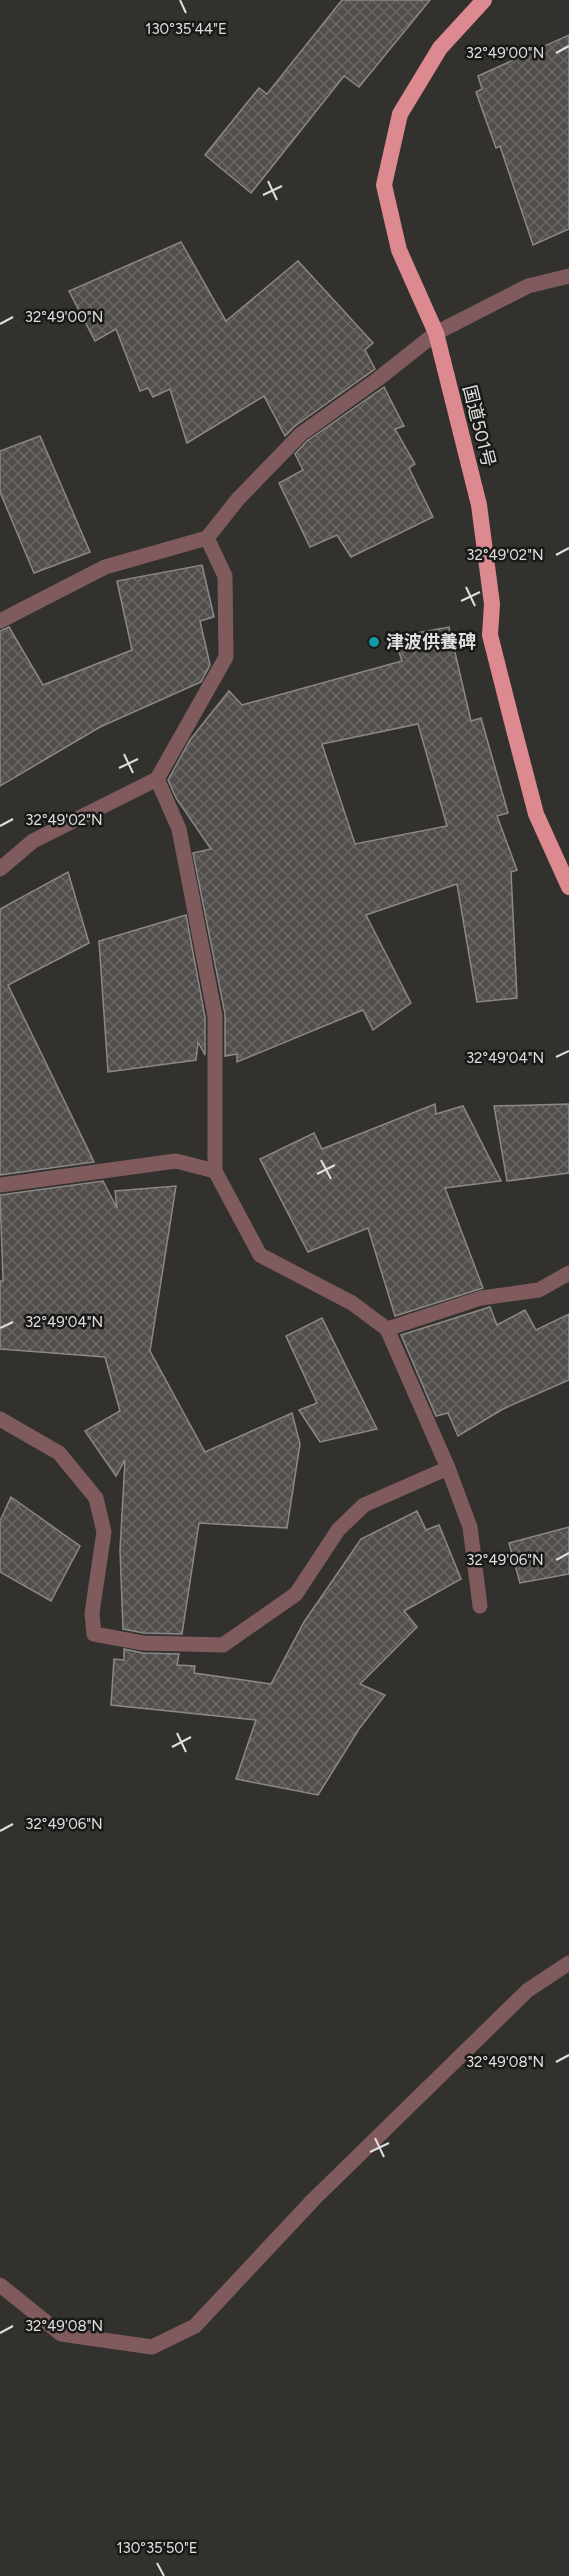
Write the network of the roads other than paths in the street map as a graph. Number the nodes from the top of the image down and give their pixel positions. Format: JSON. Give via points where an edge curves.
{"nodes":[{"id":1,"x":484,"y":0,"type":"edge"},
{"id":2,"x":569,"y":276,"type":"edge"},
{"id":3,"x":436,"y":333,"type":"junction"},
{"id":4,"x":207,"y":537,"type":"junction"},
{"id":5,"x":0,"y":621,"type":"edge"},
{"id":6,"x":157,"y":779,"type":"junction"},
{"id":7,"x":0,"y":869,"type":"edge"},
{"id":8,"x":569,"y":887,"type":"edge"},
{"id":9,"x":215,"y":1171,"type":"junction"},
{"id":10,"x":0,"y":1185,"type":"edge"},
{"id":11,"x":569,"y":1273,"type":"edge"},
{"id":12,"x":387,"y":1329,"type":"junction"},
{"id":13,"x":0,"y":1419,"type":"edge"},
{"id":14,"x":447,"y":1468,"type":"junction"},
{"id":15,"x":480,"y":1606,"type":"dead end"},
{"id":16,"x":569,"y":1963,"type":"edge"},
{"id":17,"x":0,"y":2285,"type":"edge"}],
"edges":[{"from":1,"to":3,"type":"highway","name":"国道501号","via":[[440,48],[400,114],[384,185],[399,250]]},
{"from":2,"to":3,"type":"street","via":[[528,286]]},
{"from":3,"to":4,"type":"street","via":[[301,434]]},
{"from":3,"to":8,"type":"highway","name":"国道501号","via":[[479,506],[492,604],[490,636],[536,814]]},
{"from":4,"to":5,"type":"street","via":[[105,567]]},
{"from":4,"to":6,"type":"street","via":[[225,576],[226,657]]},
{"from":6,"to":7,"type":"street","via":[[33,841]]},
{"from":6,"to":9,"type":"street","via":[[179,829],[215,1016]]},
{"from":9,"to":10,"type":"street","via":[[176,1161]]},
{"from":9,"to":12,"type":"street","via":[[260,1255],[352,1303]]},
{"from":11,"to":12,"type":"street","via":[[539,1290],[481,1298]]},
{"from":12,"to":14,"type":"street"},
{"from":13,"to":14,"type":"street","via":[[59,1452],[96,1498],[104,1532],[92,1613],[94,1634],[143,1643],[223,1645],[296,1594],[338,1530],[364,1504]]},
{"from":14,"to":15,"type":"street","via":[[470,1527]]},
{"from":16,"to":17,"type":"street","via":[[520,1999],[314,2199],[195,2326],[152,2347],[61,2334]]}]}
